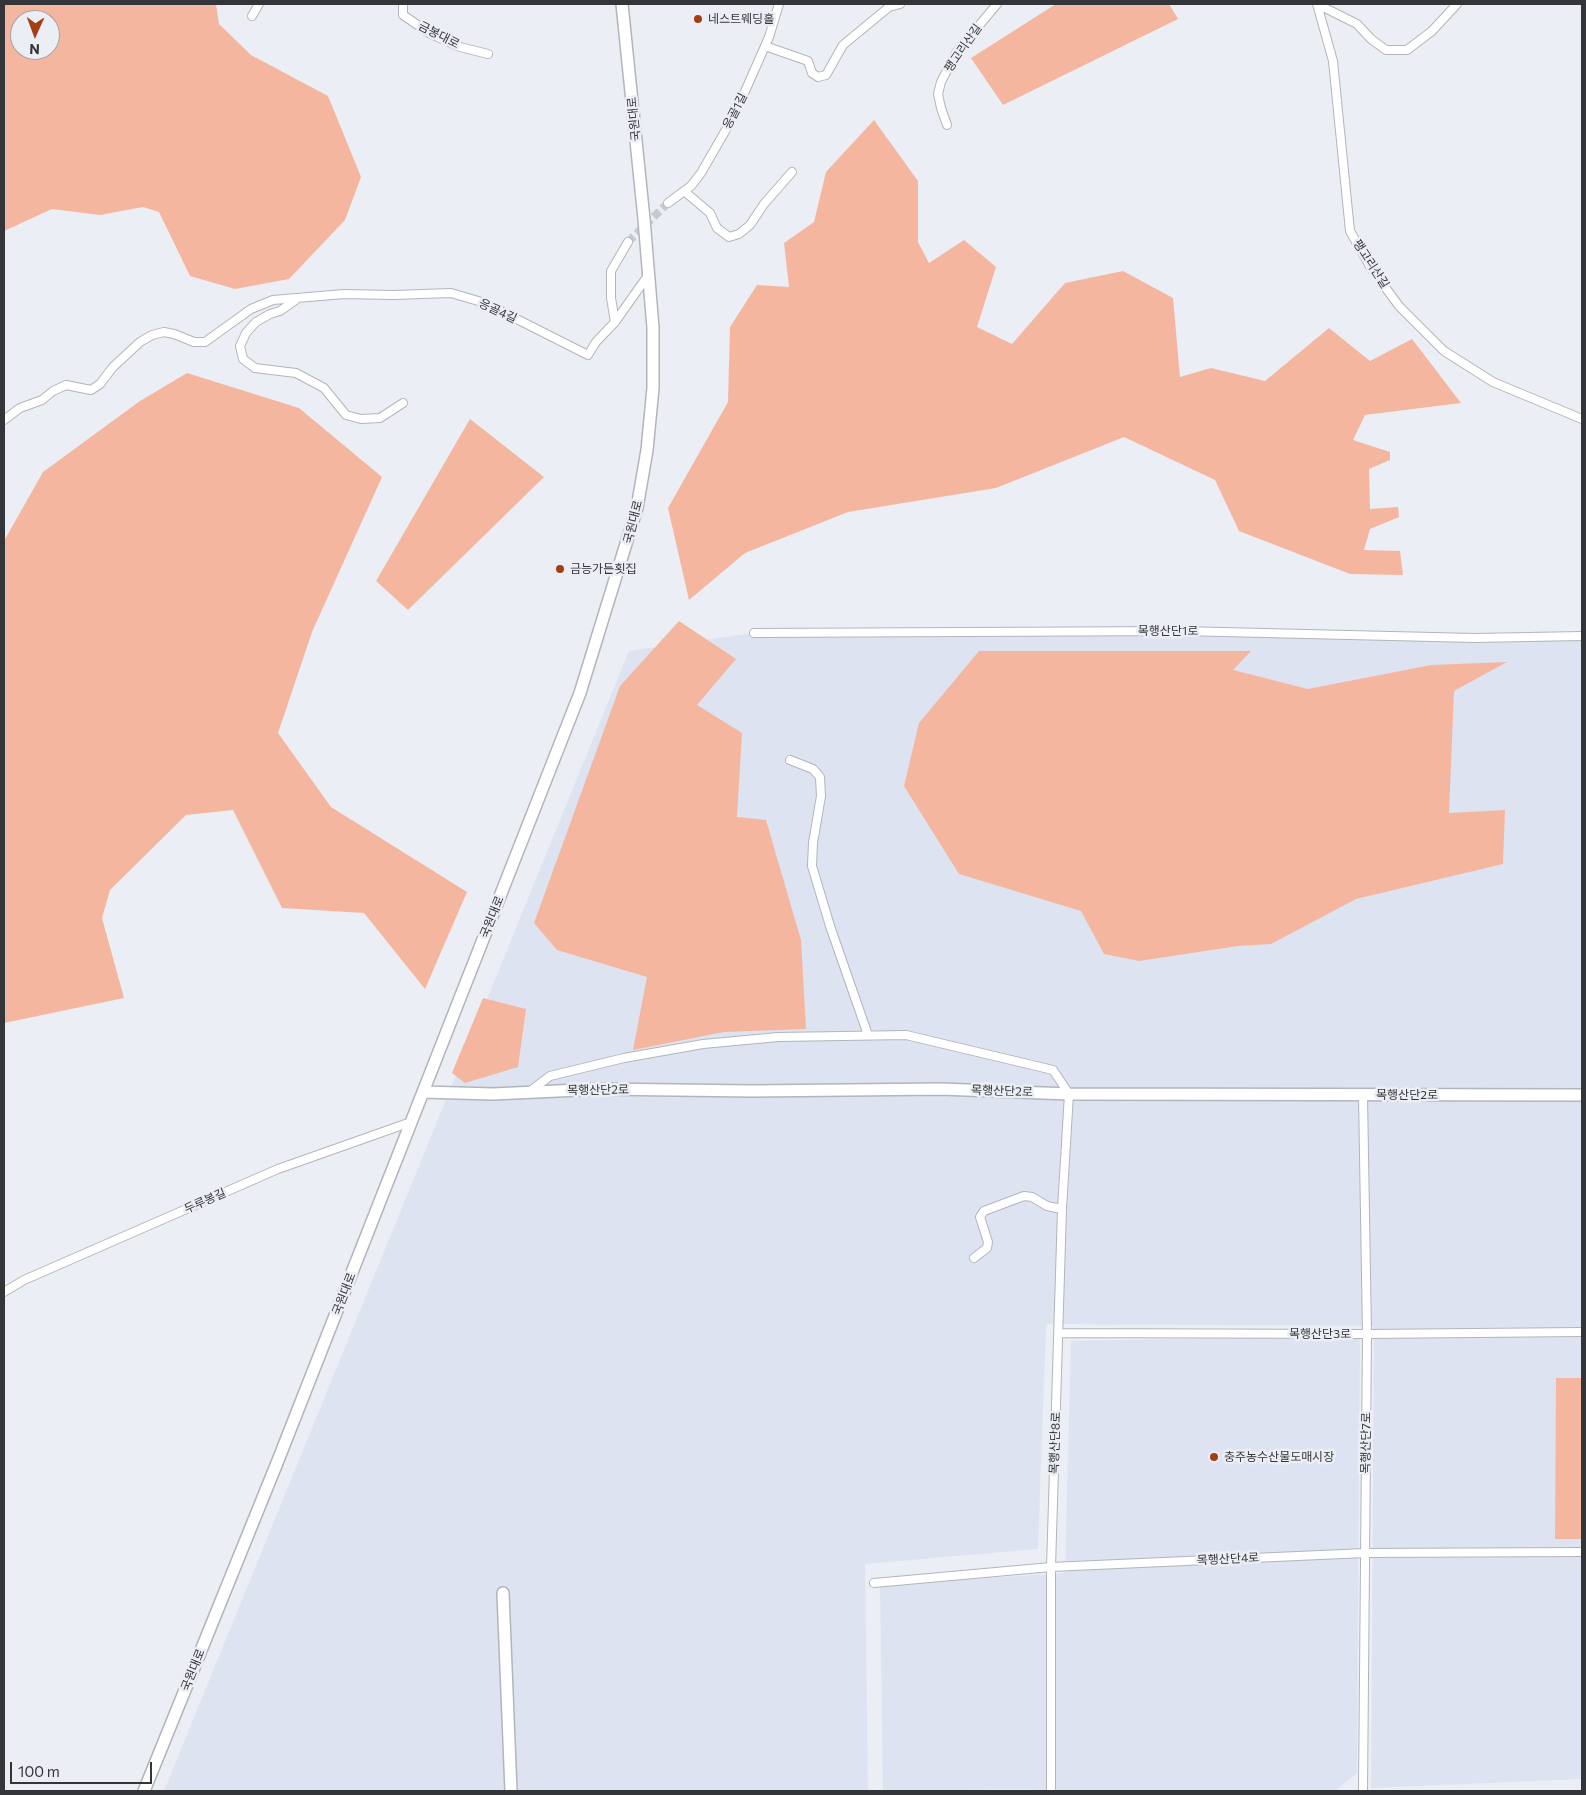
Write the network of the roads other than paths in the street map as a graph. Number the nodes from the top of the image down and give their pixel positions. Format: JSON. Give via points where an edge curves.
{"nodes":[{"id":1,"x":259,"y":4,"type":"edge"},
{"id":2,"x":403,"y":4,"type":"edge"},
{"id":3,"x":622,"y":4,"type":"edge"},
{"id":4,"x":779,"y":4,"type":"edge"},
{"id":5,"x":900,"y":4,"type":"edge"},
{"id":6,"x":997,"y":4,"type":"edge"},
{"id":7,"x":1317,"y":4,"type":"edge"},
{"id":8,"x":1457,"y":4,"type":"edge"},
{"id":9,"x":252,"y":16,"type":"dead end"},
{"id":10,"x":765,"y":46,"type":"junction"},
{"id":11,"x":488,"y":54,"type":"dead end"},
{"id":12,"x":947,"y":124,"type":"dead end"},
{"id":13,"x":792,"y":172,"type":"dead end"},
{"id":14,"x":684,"y":191,"type":"junction"},
{"id":15,"x":668,"y":204,"type":"tunnel mouth"},
{"id":16,"x":628,"y":242,"type":"tunnel mouth"},
{"id":17,"x":649,"y":274,"type":"junction"},
{"id":18,"x":299,"y":298,"type":"junction"},
{"id":19,"x":615,"y":322,"type":"junction"},
{"id":20,"x":403,"y":403,"type":"dead end"},
{"id":21,"x":1582,"y":418,"type":"edge"},
{"id":22,"x":4,"y":420,"type":"edge"},
{"id":23,"x":754,"y":633,"type":"dead end"},
{"id":24,"x":1582,"y":636,"type":"edge"},
{"id":25,"x":790,"y":760,"type":"dead end"},
{"id":26,"x":868,"y":1035,"type":"junction"},
{"id":27,"x":423,"y":1092,"type":"junction"},
{"id":28,"x":529,"y":1092,"type":"junction"},
{"id":29,"x":1069,"y":1094,"type":"junction"},
{"id":30,"x":1363,"y":1095,"type":"junction"},
{"id":31,"x":1582,"y":1095,"type":"edge"},
{"id":32,"x":411,"y":1122,"type":"junction"},
{"id":33,"x":1062,"y":1208,"type":"junction"},
{"id":34,"x":974,"y":1258,"type":"dead end"},
{"id":35,"x":4,"y":1292,"type":"edge"},
{"id":36,"x":1582,"y":1332,"type":"edge"},
{"id":37,"x":1059,"y":1333,"type":"junction"},
{"id":38,"x":1367,"y":1334,"type":"junction"},
{"id":39,"x":1365,"y":1552,"type":"junction"},
{"id":40,"x":1582,"y":1552,"type":"edge"},
{"id":41,"x":1052,"y":1567,"type":"junction"},
{"id":42,"x":874,"y":1583,"type":"dead end"},
{"id":43,"x":503,"y":1593,"type":"dead end"},
{"id":44,"x":150,"y":1777,"type":"junction"},
{"id":45,"x":144,"y":1791,"type":"edge"},
{"id":46,"x":152,"y":1791,"type":"edge"},
{"id":47,"x":511,"y":1791,"type":"edge"},
{"id":48,"x":1050,"y":1791,"type":"edge"},
{"id":49,"x":1363,"y":1791,"type":"edge"}],
"edges":[{"from":1,"to":9,"type":"street"},
{"from":2,"to":11,"type":"street","name":"금봉대로","via":[[403,15],[431,34],[460,47]]},
{"from":3,"to":17,"type":"street","name":"국원대로"},
{"from":4,"to":10,"type":"street","name":"응골1길"},
{"from":5,"to":10,"type":"street","via":[[889,7],[843,45],[826,75],[818,77],[812,73],[808,61]]},
{"from":6,"to":12,"type":"street","name":"팽고리산길","via":[[956,53],[940,82],[938,94]]},
{"from":7,"to":8,"type":"street","via":[[1357,24],[1386,50],[1407,50],[1432,31]]},
{"from":7,"to":21,"type":"street","name":"팽고리산길","via":[[1333,61],[1350,231],[1371,268],[1399,306],[1444,351],[1493,382]]},
{"from":10,"to":14,"type":"street","name":"응골1길","via":[[735,114],[701,173]]},
{"from":13,"to":14,"type":"street","via":[[750,226],[730,237],[717,228],[710,213]]},
{"from":14,"to":15,"type":"street","name":"응골1길"},
{"from":16,"to":19,"type":"street","via":[[611,271]]},
{"from":17,"to":19,"type":"street","name":"응골4길"},
{"from":17,"to":27,"type":"street","name":"국원대로","via":[[653,388],[647,450],[635,516],[580,693]]},
{"from":18,"to":19,"type":"street","name":"응골4길","via":[[450,292],[485,304],[588,355]]},
{"from":18,"to":20,"type":"street","name":"응골4길","via":[[256,322],[240,346],[243,359],[255,368],[296,373],[324,388],[346,415],[361,419],[380,418]]},
{"from":18,"to":22,"type":"street","name":"응골4길","via":[[273,300],[251,309],[205,342],[194,342],[164,332],[152,335],[140,342],[91,390],[66,385],[42,400],[20,408]]},
{"from":23,"to":24,"type":"street","name":"목행산단1로","via":[[1180,631],[1466,638]]},
{"from":25,"to":26,"type":"street","via":[[813,769],[820,777],[822,796],[812,866]]},
{"from":26,"to":28,"type":"street","via":[[704,1044],[624,1058],[550,1076]]},
{"from":26,"to":29,"type":"street","via":[[906,1035],[1053,1070]]},
{"from":27,"to":28,"type":"street","name":"목행산단2로"},
{"from":27,"to":32,"type":"street","name":"국원대로"},
{"from":28,"to":29,"type":"street","name":"목행산단2로","via":[[941,1089]]},
{"from":29,"to":30,"type":"street","name":"목행산단2로"},
{"from":29,"to":33,"type":"street","name":"목행산단8로"},
{"from":30,"to":31,"type":"street","name":"목행산단2로"},
{"from":30,"to":38,"type":"street","name":"목행산단7로"},
{"from":32,"to":35,"type":"street","name":"두루봉길","via":[[278,1169],[24,1280]]},
{"from":32,"to":44,"type":"street","name":"국원대로"},
{"from":33,"to":34,"type":"street","via":[[1024,1196],[984,1211],[980,1217],[987,1248]]},
{"from":33,"to":37,"type":"street","name":"목행산단8로"},
{"from":36,"to":38,"type":"street","name":"목행산단3로"},
{"from":37,"to":38,"type":"street","name":"목행산단3로"},
{"from":37,"to":41,"type":"street","name":"목행산단8로"},
{"from":38,"to":39,"type":"street","name":"목행산단7로"},
{"from":39,"to":40,"type":"street","name":"목행산단4로"},
{"from":39,"to":41,"type":"street","name":"목행산단4로"},
{"from":39,"to":49,"type":"street","name":"목행산단7로"},
{"from":41,"to":42,"type":"street","name":"목행산단4로"},
{"from":41,"to":48,"type":"street","name":"목행산단8로"},
{"from":43,"to":47,"type":"street"},
{"from":44,"to":45,"type":"street","name":"국원대로"},
{"from":44,"to":46,"type":"street"}]}
